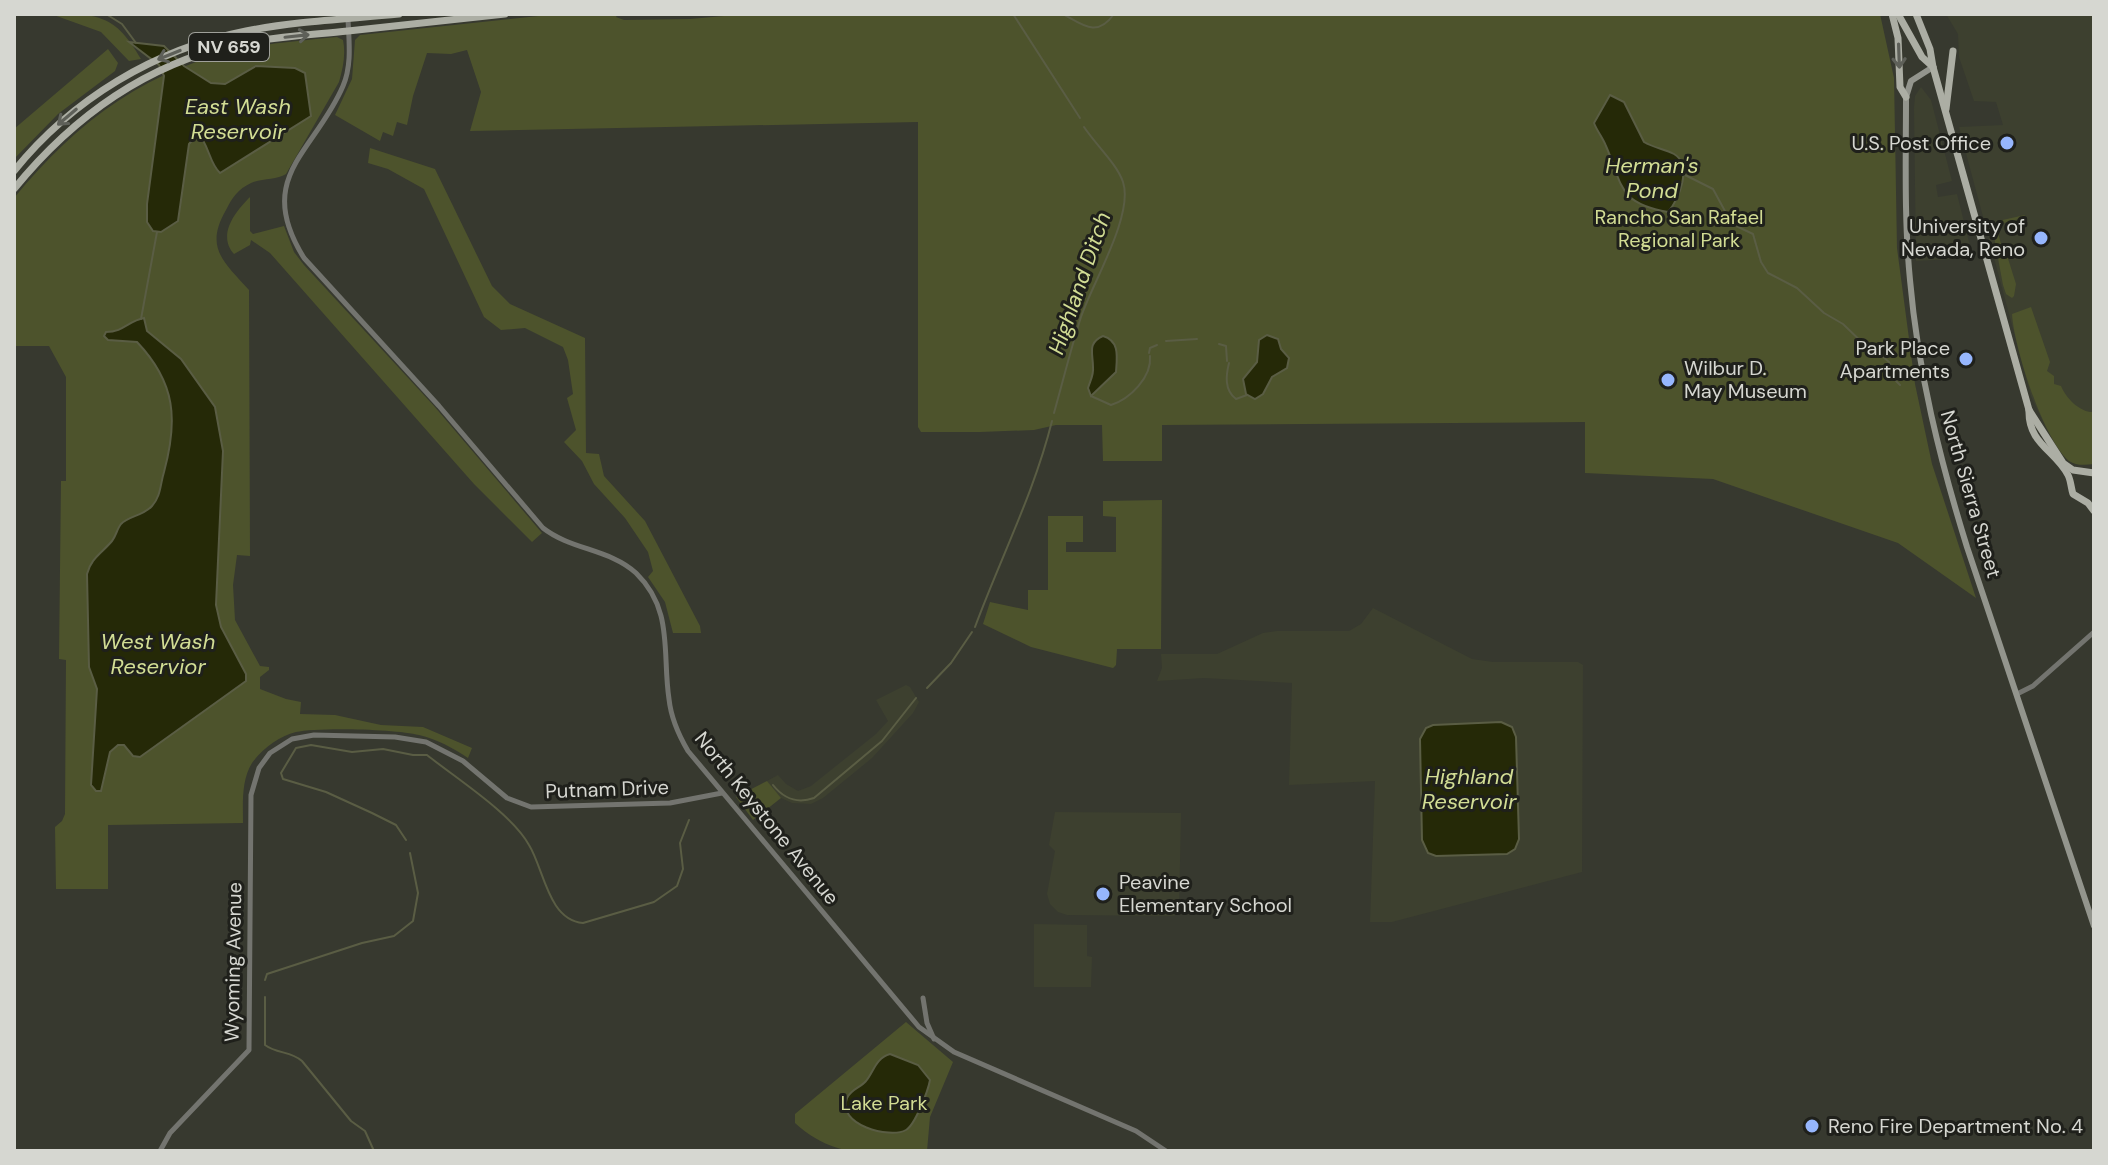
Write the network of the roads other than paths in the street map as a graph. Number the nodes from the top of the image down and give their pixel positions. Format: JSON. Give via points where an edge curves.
{"nodes":[{"id":1,"x":399,"y":14,"type":"edge"},
{"id":2,"x":505,"y":14,"type":"edge"},
{"id":3,"x":1895,"y":14,"type":"edge"},
{"id":4,"x":1916,"y":14,"type":"edge"},
{"id":5,"x":348,"y":19,"type":"junction"},
{"id":6,"x":349,"y":31,"type":"junction"},
{"id":7,"x":1953,"y":51,"type":"dead end"},
{"id":8,"x":146,"y":65,"type":"junction"},
{"id":9,"x":1933,"y":67,"type":"junction"},
{"id":10,"x":128,"y":74,"type":"junction"},
{"id":11,"x":133,"y":84,"type":"junction"},
{"id":12,"x":118,"y":93,"type":"junction"},
{"id":13,"x":1906,"y":97,"type":"junction"},
{"id":14,"x":1946,"y":111,"type":"junction"},
{"id":15,"x":14,"y":171,"type":"edge"},
{"id":16,"x":14,"y":189,"type":"edge"},
{"id":17,"x":2029,"y":410,"type":"junction"},
{"id":18,"x":2081,"y":471,"type":"junction"},
{"id":19,"x":2094,"y":473,"type":"edge"},
{"id":20,"x":2070,"y":484,"type":"junction"},
{"id":21,"x":2094,"y":497,"type":"edge"},
{"id":22,"x":2083,"y":500,"type":"junction"},
{"id":23,"x":2094,"y":511,"type":"edge"},
{"id":24,"x":2094,"y":632,"type":"edge"},
{"id":25,"x":2017,"y":694,"type":"junction"},
{"id":26,"x":277,"y":748,"type":"joint"},
{"id":27,"x":722,"y":793,"type":"junction"},
{"id":28,"x":2094,"y":926,"type":"edge"},
{"id":29,"x":923,"y":998,"type":"dead end"},
{"id":30,"x":934,"y":1039,"type":"junction"},
{"id":31,"x":160,"y":1151,"type":"edge"},
{"id":32,"x":1166,"y":1151,"type":"edge"}],
"edges":[{"from":1,"to":5,"type":"main road","number":"NV 659"},
{"from":2,"to":6,"type":"main road","number":"NV 659"},
{"from":3,"to":9,"type":"main road"},
{"from":3,"to":13,"type":"main road","one_way":true,"via":[[1900,87]]},
{"from":4,"to":9,"type":"main road"},
{"from":5,"to":6,"type":"street","name":"North Keystone Avenue"},
{"from":5,"to":8,"type":"main road","number":"NV 659","one_way":true,"via":[[226,36]]},
{"from":11,"to":6,"type":"main road","number":"NV 659","one_way":true,"via":[[234,45]]},
{"from":6,"to":27,"type":"street","name":"North Keystone Avenue","via":[[343,87],[288,177],[286,212],[295,243],[543,528],[616,560],[646,583],[663,617],[674,721],[688,751]]},
{"from":7,"to":14,"type":"main road"},
{"from":8,"to":10,"type":"main road","number":"NV 659"},
{"from":8,"to":11,"type":"main road"},
{"from":9,"to":13,"type":"main road","via":[[1911,81]]},
{"from":9,"to":14,"type":"main road"},
{"from":10,"to":12,"type":"main road"},
{"from":10,"to":15,"type":"main road","number":"NV 659","one_way":true,"via":[[69,115]]},
{"from":11,"to":12,"type":"main road","number":"NV 659"},
{"from":12,"to":16,"type":"main road","number":"NV 659","via":[[62,136]]},
{"from":13,"to":25,"type":"main road","name":"North Sierra Street","via":[[1910,279],[1927,398],[1948,485]]},
{"from":14,"to":17,"type":"main road"},
{"from":17,"to":18,"type":"main road","via":[[2063,463]]},
{"from":17,"to":20,"type":"main road","via":[[2036,438]]},
{"from":18,"to":19,"type":"main road"},
{"from":18,"to":20,"type":"main road"},
{"from":20,"to":22,"type":"main road"},
{"from":21,"to":22,"type":"main road"},
{"from":22,"to":23,"type":"main road"},
{"from":24,"to":25,"type":"street"},
{"from":25,"to":28,"type":"main road","name":"North Sierra Street"},
{"from":26,"to":27,"type":"street","name":"Putnam Drive","via":[[305,735],[417,740],[458,757],[507,798],[531,807],[670,803]]},
{"from":26,"to":31,"type":"street","name":"Wyoming Avenue","via":[[259,768],[251,795],[249,1050],[170,1133]]},
{"from":27,"to":30,"type":"street","name":"North Keystone Avenue"},
{"from":29,"to":30,"type":"street"},
{"from":30,"to":32,"type":"street","name":"North Keystone Avenue","via":[[1136,1131]]}]}
